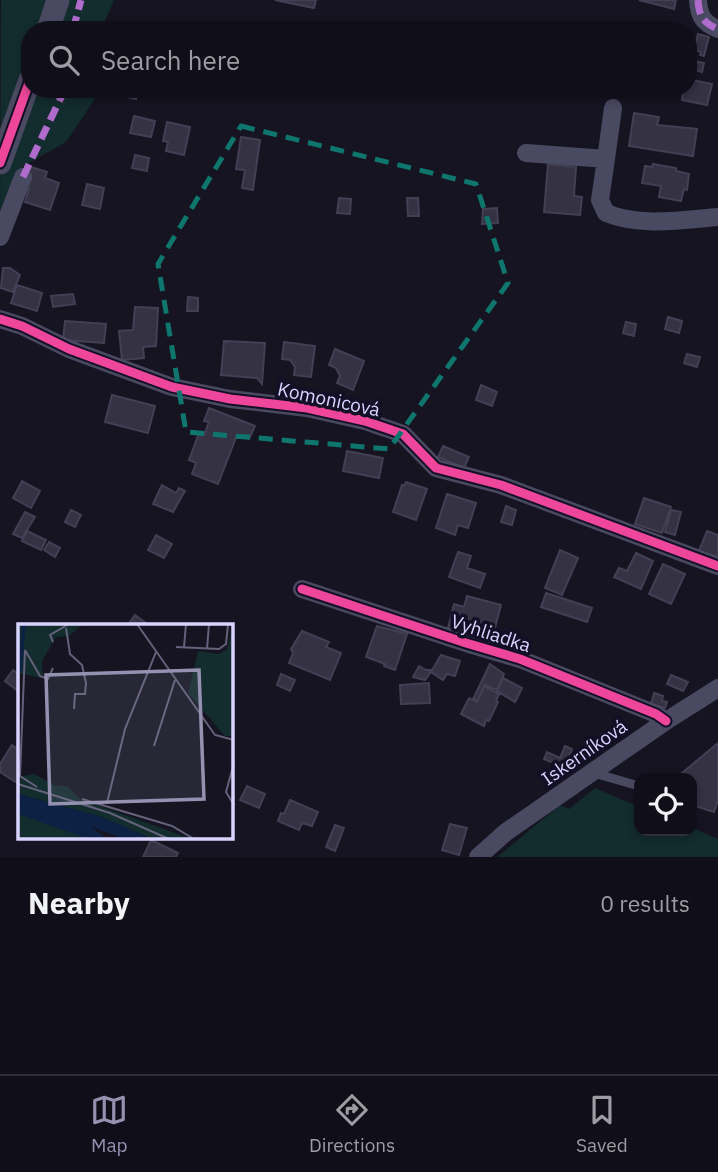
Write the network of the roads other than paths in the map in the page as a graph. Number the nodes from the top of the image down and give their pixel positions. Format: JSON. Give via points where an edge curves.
{"nodes":[{"id":1,"x":58,"y":0,"type":"edge"},
{"id":2,"x":698,"y":0,"type":"edge"},
{"id":3,"x":51,"y":21,"type":"edge"},
{"id":4,"x":718,"y":29,"type":"edge"},
{"id":5,"x":23,"y":98,"type":"edge"},
{"id":6,"x":613,"y":108,"type":"dead end"},
{"id":7,"x":526,"y":153,"type":"dead end"},
{"id":8,"x":606,"y":159,"type":"junction"},
{"id":9,"x":0,"y":163,"type":"edge"},
{"id":10,"x":23,"y":177,"type":"dead end"},
{"id":11,"x":718,"y":217,"type":"edge"},
{"id":12,"x":0,"y":237,"type":"edge"},
{"id":13,"x":0,"y":319,"type":"edge"},
{"id":14,"x":718,"y":566,"type":"edge"},
{"id":15,"x":302,"y":589,"type":"dead end"},
{"id":16,"x":718,"y":688,"type":"edge"},
{"id":17,"x":666,"y":721,"type":"junction"},
{"id":18,"x":592,"y":773,"type":"junction"},
{"id":19,"x":634,"y":785,"type":"edge"},
{"id":20,"x":478,"y":857,"type":"edge"}],
"edges":[{"from":1,"to":3,"type":"street"},
{"from":2,"to":4,"type":"street","via":[[706,25]]},
{"from":5,"to":9,"type":"street"},
{"from":6,"to":8,"type":"street"},
{"from":7,"to":8,"type":"street"},
{"from":8,"to":11,"type":"street","via":[[600,200],[606,213],[620,219],[666,221]]},
{"from":10,"to":12,"type":"street"},
{"from":13,"to":14,"type":"street","name":"Komonicová","via":[[172,387],[307,408],[403,434],[436,468],[501,485]]},
{"from":15,"to":17,"type":"street","name":"Vyhliadka","via":[[520,659]]},
{"from":16,"to":17,"type":"street","name":"Iskerníková"},
{"from":17,"to":18,"type":"street","name":"Iskerníková"},
{"from":18,"to":19,"type":"lane"},
{"from":18,"to":20,"type":"street","name":"Iskerníková","via":[[506,832]]}]}
